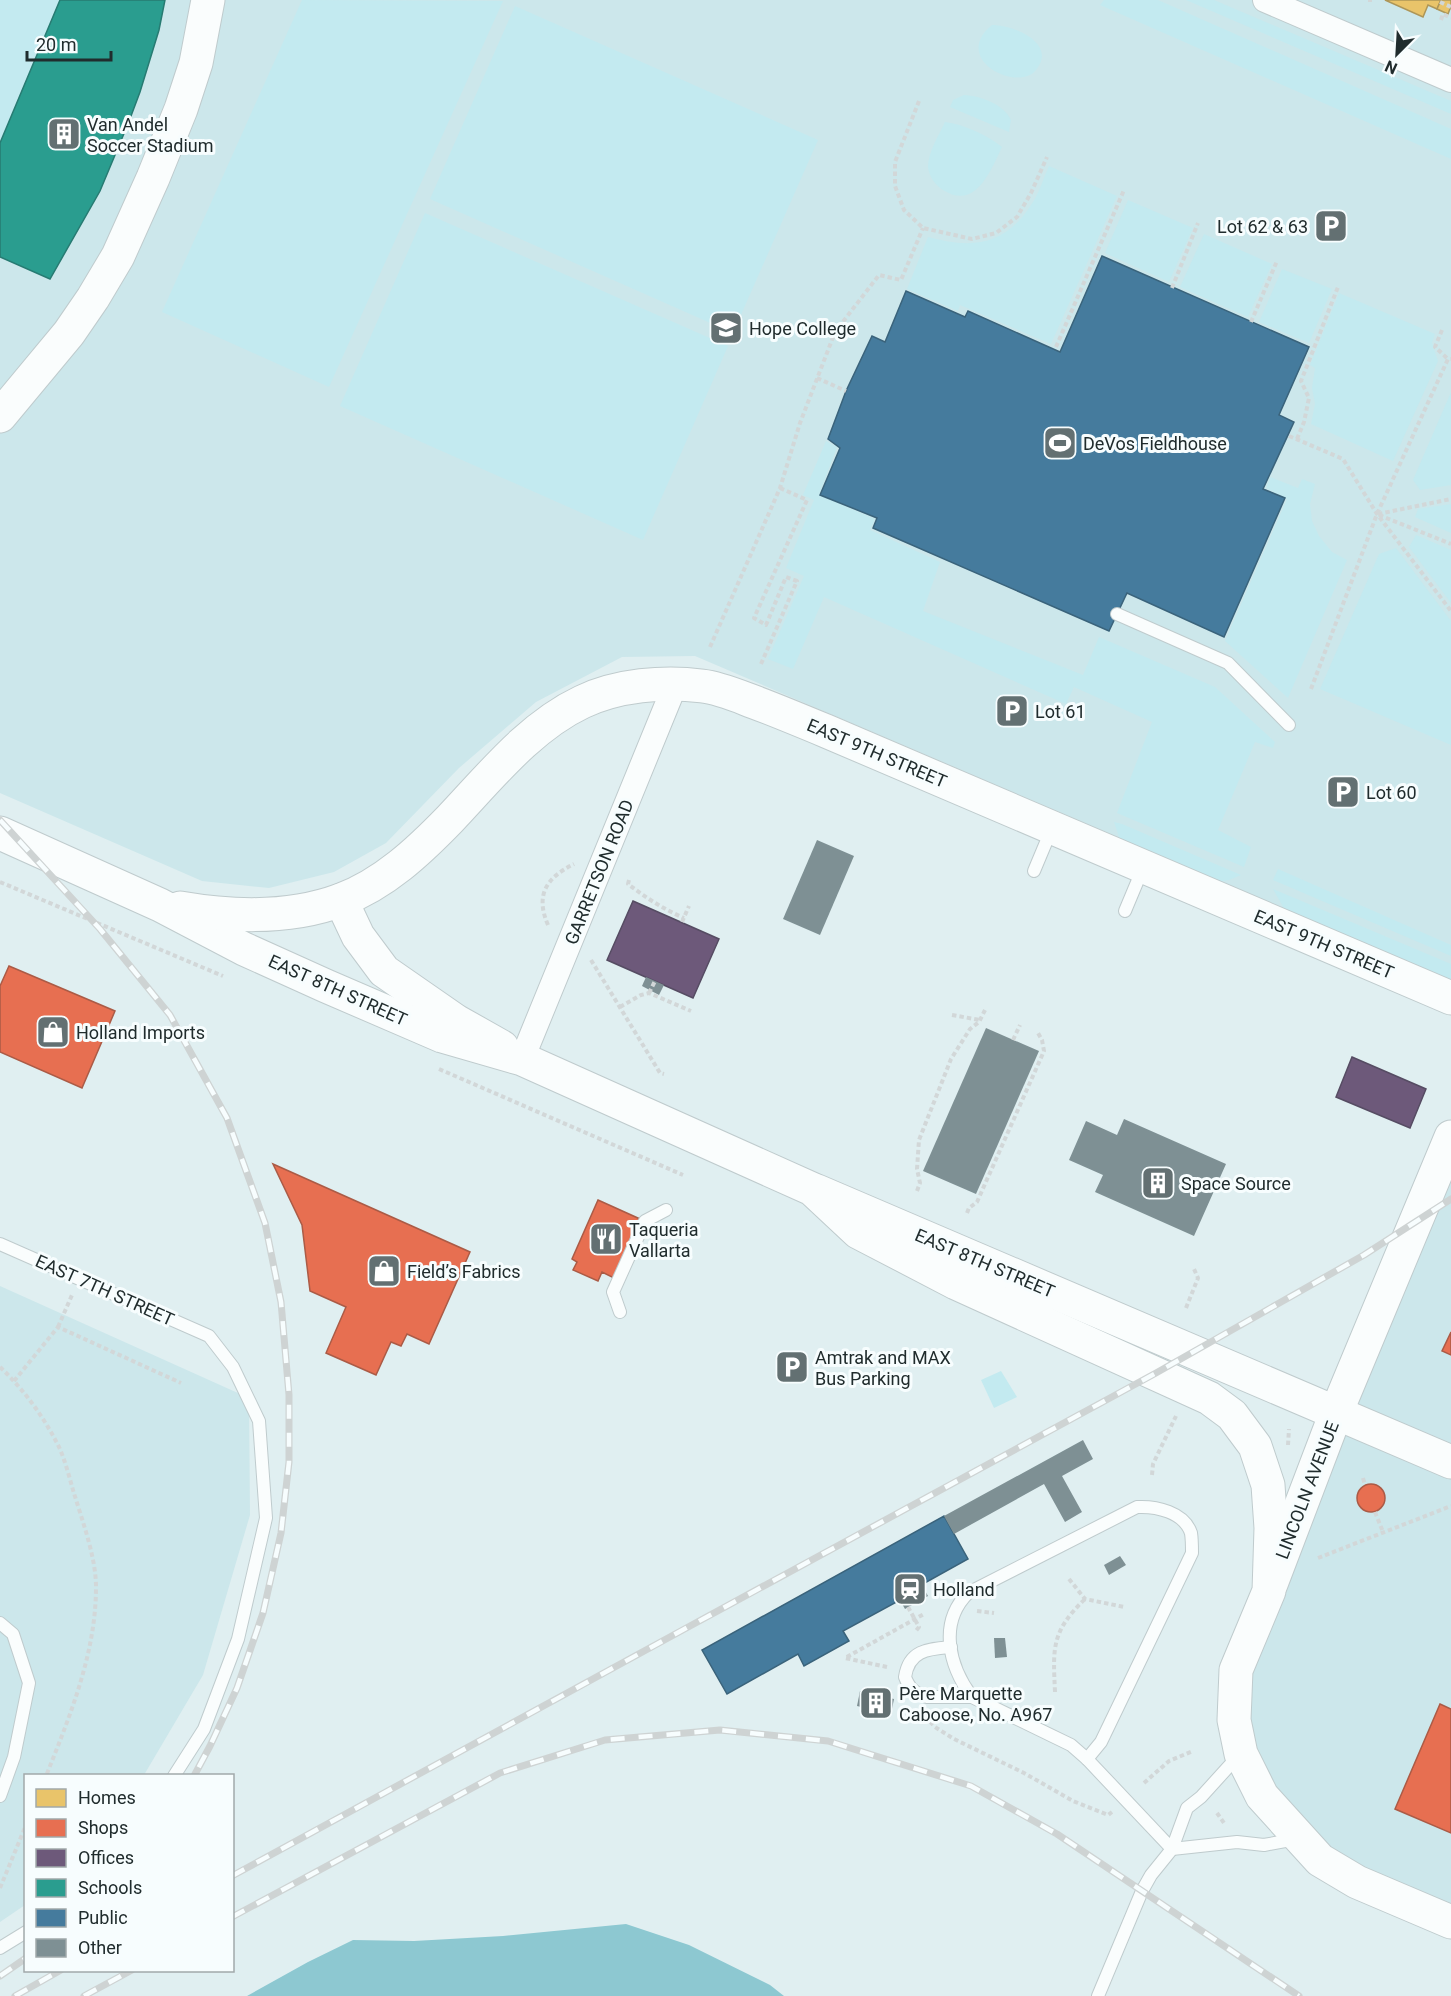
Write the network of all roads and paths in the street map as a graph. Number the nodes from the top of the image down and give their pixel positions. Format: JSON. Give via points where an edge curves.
{"nodes":[{"id":1,"x":208,"y":0,"type":"edge"},
{"id":2,"x":1265,"y":0,"type":"edge"},
{"id":3,"x":1440,"y":2,"type":"dead end"},
{"id":4,"x":1451,"y":7,"type":"edge"},
{"id":5,"x":1451,"y":18,"type":"edge"},
{"id":6,"x":1441,"y":20,"type":"dead end"},
{"id":7,"x":1451,"y":80,"type":"edge"},
{"id":8,"x":919,"y":101,"type":"dead end"},
{"id":9,"x":1047,"y":157,"type":"dead end"},
{"id":10,"x":1124,"y":190,"type":"dead end"},
{"id":11,"x":1198,"y":223,"type":"dead end"},
{"id":12,"x":923,"y":228,"type":"junction"},
{"id":13,"x":1277,"y":261,"type":"dead end"},
{"id":14,"x":1338,"y":287,"type":"dead end"},
{"id":15,"x":1172,"y":288,"type":"dead end"},
{"id":16,"x":1251,"y":322,"type":"dead end"},
{"id":17,"x":1442,"y":330,"type":"dead end"},
{"id":18,"x":1056,"y":347,"type":"dead end"},
{"id":19,"x":1449,"y":359,"type":"edge"},
{"id":20,"x":817,"y":378,"type":"junction"},
{"id":21,"x":846,"y":391,"type":"dead end"},
{"id":22,"x":0,"y":416,"type":"edge"},
{"id":23,"x":1289,"y":436,"type":"dead end"},
{"id":24,"x":1297,"y":439,"type":"junction"},
{"id":25,"x":780,"y":488,"type":"junction"},
{"id":26,"x":1451,"y":499,"type":"edge"},
{"id":27,"x":1377,"y":514,"type":"junction"},
{"id":28,"x":1451,"y":544,"type":"edge"},
{"id":29,"x":1451,"y":611,"type":"edge"},
{"id":30,"x":1117,"y":614,"type":"dead end"},
{"id":31,"x":710,"y":647,"type":"dead end"},
{"id":32,"x":761,"y":663,"type":"dead end"},
{"id":33,"x":675,"y":685,"type":"junction"},
{"id":34,"x":1311,"y":689,"type":"dead end"},
{"id":35,"x":1289,"y":725,"type":"dead end"},
{"id":36,"x":1053,"y":828,"type":"junction"},
{"id":37,"x":0,"y":833,"type":"edge"},
{"id":38,"x":591,"y":865,"type":"junction"},
{"id":39,"x":1144,"y":867,"type":"junction"},
{"id":40,"x":1034,"y":871,"type":"dead end"},
{"id":41,"x":630,"y":880,"type":"dead end"},
{"id":42,"x":341,"y":900,"type":"junction"},
{"id":43,"x":160,"y":905,"type":"junction"},
{"id":44,"x":689,"y":906,"type":"dead end"},
{"id":45,"x":1125,"y":911,"type":"dead end"},
{"id":46,"x":553,"y":931,"type":"dead end"},
{"id":47,"x":590,"y":958,"type":"dead end"},
{"id":48,"x":655,"y":981,"type":"dead end"},
{"id":49,"x":649,"y":993,"type":"junction"},
{"id":50,"x":1451,"y":998,"type":"edge"},
{"id":51,"x":620,"y":1007,"type":"junction"},
{"id":52,"x":985,"y":1010,"type":"dead end"},
{"id":53,"x":691,"y":1011,"type":"dead end"},
{"id":54,"x":952,"y":1015,"type":"dead end"},
{"id":55,"x":980,"y":1020,"type":"junction"},
{"id":56,"x":1020,"y":1025,"type":"dead end"},
{"id":57,"x":1038,"y":1034,"type":"dead end"},
{"id":58,"x":1013,"y":1040,"type":"dead end"},
{"id":59,"x":522,"y":1059,"type":"junction"},
{"id":60,"x":664,"y":1074,"type":"dead end"},
{"id":61,"x":585,"y":1133,"type":"dead end"},
{"id":62,"x":1451,"y":1137,"type":"edge"},
{"id":63,"x":683,"y":1175,"type":"dead end"},
{"id":64,"x":812,"y":1189,"type":"junction"},
{"id":65,"x":917,"y":1191,"type":"dead end"},
{"id":66,"x":666,"y":1210,"type":"dead end"},
{"id":67,"x":967,"y":1213,"type":"dead end"},
{"id":68,"x":0,"y":1244,"type":"edge"},
{"id":69,"x":1194,"y":1269,"type":"dead end"},
{"id":70,"x":80,"y":1279,"type":"junction"},
{"id":71,"x":1186,"y":1308,"type":"dead end"},
{"id":72,"x":620,"y":1312,"type":"dead end"},
{"id":73,"x":58,"y":1327,"type":"junction"},
{"id":74,"x":0,"y":1367,"type":"edge"},
{"id":75,"x":14,"y":1381,"type":"junction"},
{"id":76,"x":181,"y":1383,"type":"dead end"},
{"id":77,"x":1177,"y":1412,"type":"dead end"},
{"id":78,"x":1336,"y":1413,"type":"junction"},
{"id":79,"x":1451,"y":1462,"type":"edge"},
{"id":80,"x":1152,"y":1475,"type":"dead end"},
{"id":81,"x":1363,"y":1478,"type":"dead end"},
{"id":82,"x":1365,"y":1485,"type":"dead end"},
{"id":83,"x":1451,"y":1506,"type":"edge"},
{"id":84,"x":1375,"y":1512,"type":"dead end"},
{"id":85,"x":1383,"y":1532,"type":"junction"},
{"id":86,"x":1318,"y":1558,"type":"dead end"},
{"id":87,"x":1069,"y":1579,"type":"dead end"},
{"id":88,"x":1269,"y":1591,"type":"junction"},
{"id":89,"x":1085,"y":1599,"type":"junction"},
{"id":90,"x":908,"y":1607,"type":"dead end"},
{"id":91,"x":1124,"y":1608,"type":"dead end"},
{"id":92,"x":975,"y":1611,"type":"dead end"},
{"id":93,"x":994,"y":1613,"type":"dead end"},
{"id":94,"x":924,"y":1614,"type":"dead end"},
{"id":95,"x":915,"y":1619,"type":"junction"},
{"id":96,"x":0,"y":1623,"type":"edge"},
{"id":97,"x":911,"y":1635,"type":"dead end"},
{"id":98,"x":951,"y":1647,"type":"junction"},
{"id":99,"x":893,"y":1659,"type":"dead end"},
{"id":100,"x":889,"y":1668,"type":"junction"},
{"id":101,"x":890,"y":1675,"type":"dead end"},
{"id":102,"x":1055,"y":1692,"type":"dead end"},
{"id":103,"x":972,"y":1697,"type":"junction"},
{"id":104,"x":921,"y":1712,"type":"dead end"},
{"id":105,"x":1193,"y":1751,"type":"dead end"},
{"id":106,"x":1241,"y":1754,"type":"junction"},
{"id":107,"x":1087,"y":1759,"type":"junction"},
{"id":108,"x":47,"y":1774,"type":"edge"},
{"id":109,"x":175,"y":1774,"type":"edge"},
{"id":110,"x":1144,"y":1783,"type":"dead end"},
{"id":111,"x":0,"y":1796,"type":"edge"},
{"id":112,"x":1112,"y":1811,"type":"dead end"},
{"id":113,"x":1217,"y":1813,"type":"dead end"},
{"id":114,"x":1226,"y":1826,"type":"dead end"},
{"id":115,"x":24,"y":1830,"type":"edge"},
{"id":116,"x":1298,"y":1838,"type":"junction"},
{"id":117,"x":1172,"y":1849,"type":"junction"},
{"id":118,"x":0,"y":1888,"type":"edge"},
{"id":119,"x":1451,"y":1922,"type":"edge"},
{"id":120,"x":24,"y":1933,"type":"edge"},
{"id":121,"x":0,"y":1948,"type":"edge"},
{"id":122,"x":1098,"y":1996,"type":"edge"}],
"edges":[{"from":1,"to":22,"type":"main road","via":[[196,63],[181,109],[118,256],[69,333]]},
{"from":2,"to":7,"type":"street"},
{"from":3,"to":4,"type":"path"},
{"from":5,"to":6,"type":"path","via":[[1443,14]]},
{"from":8,"to":12,"type":"path","via":[[895,162],[895,186],[904,210]]},
{"from":9,"to":12,"type":"path","via":[[1017,217],[996,233],[972,239]]},
{"from":10,"to":18,"type":"path"},
{"from":11,"to":15,"type":"path"},
{"from":12,"to":20,"type":"path","via":[[901,280],[879,275],[835,332]]},
{"from":13,"to":16,"type":"path"},
{"from":14,"to":24,"type":"path","via":[[1300,381],[1309,398]]},
{"from":17,"to":19,"type":"path","via":[[1436,348]]},
{"from":19,"to":27,"type":"path"},
{"from":20,"to":21,"type":"path"},
{"from":20,"to":25,"type":"path"},
{"from":23,"to":24,"type":"path"},
{"from":24,"to":27,"type":"path","via":[[1343,459]]},
{"from":25,"to":31,"type":"path"},
{"from":25,"to":32,"type":"path","via":[[807,500],[754,618],[766,625],[786,578],[797,581]]},
{"from":26,"to":27,"type":"path"},
{"from":27,"to":28,"type":"path"},
{"from":27,"to":29,"type":"path"},
{"from":27,"to":34,"type":"path"},
{"from":30,"to":35,"type":"lane","via":[[1228,663]]},
{"from":33,"to":36,"type":"main road","name":"EAST 9TH STREET","via":[[704,686],[734,695],[826,730]]},
{"from":33,"to":38,"type":"street","name":"GARRETSON ROAD"},
{"from":33,"to":42,"type":"main road","name":"EAST 9TH STREET","via":[[638,686],[605,693],[561,714],[513,754],[410,858]]},
{"from":36,"to":39,"type":"main road","name":"EAST 9TH STREET"},
{"from":36,"to":40,"type":"lane"},
{"from":37,"to":43,"type":"main road","name":"EAST 8TH STREET"},
{"from":38,"to":46,"type":"path","via":[[576,863],[553,876],[545,888],[543,913]]},
{"from":38,"to":59,"type":"street","name":"GARRETSON ROAD"},
{"from":39,"to":45,"type":"lane"},
{"from":39,"to":50,"type":"main road","name":"EAST 9TH STREET"},
{"from":41,"to":44,"type":"path","via":[[628,884],[683,920]]},
{"from":42,"to":43,"type":"main road","name":"EAST 8TH STREET","via":[[308,910],[272,914],[204,912]]},
{"from":42,"to":59,"type":"main road","name":"EAST 8TH STREET","via":[[358,936],[384,972],[456,1021]]},
{"from":43,"to":59,"type":"main road","name":"EAST 8TH STREET","via":[[244,949],[442,1036]]},
{"from":47,"to":51,"type":"path"},
{"from":48,"to":49,"type":"path"},
{"from":49,"to":51,"type":"path"},
{"from":49,"to":53,"type":"path"},
{"from":51,"to":60,"type":"path"},
{"from":52,"to":55,"type":"path"},
{"from":54,"to":55,"type":"path"},
{"from":55,"to":65,"type":"path","via":[[951,1059],[919,1140]]},
{"from":56,"to":58,"type":"path"},
{"from":57,"to":67,"type":"path","via":[[1044,1051],[977,1202]]},
{"from":59,"to":64,"type":"main road","name":"EAST 8TH STREET"},
{"from":61,"to":63,"type":"path"},
{"from":62,"to":78,"type":"main road","name":"LINCOLN AVENUE"},
{"from":64,"to":78,"type":"main road","name":"EAST 8TH STREET"},
{"from":64,"to":88,"type":"main road","via":[[858,1232],[956,1283],[1209,1398],[1232,1415],[1256,1446],[1268,1485]]},
{"from":66,"to":72,"type":"lane","via":[[645,1221],[613,1292]]},
{"from":68,"to":70,"type":"lane","name":"EAST 7TH STREET"},
{"from":69,"to":71,"type":"path","via":[[1198,1278]]},
{"from":70,"to":73,"type":"path"},
{"from":70,"to":109,"type":"lane","name":"EAST 7TH STREET","via":[[209,1336],[233,1367],[259,1421],[266,1518],[238,1639],[204,1729]]},
{"from":73,"to":75,"type":"path"},
{"from":73,"to":76,"type":"path"},
{"from":74,"to":75,"type":"path"},
{"from":75,"to":108,"type":"path","via":[[39,1410],[60,1449],[91,1550],[96,1586],[83,1676]]},
{"from":77,"to":80,"type":"path","via":[[1153,1464]]},
{"from":78,"to":79,"type":"main road","name":"EAST 8TH STREET"},
{"from":78,"to":88,"type":"main road","name":"LINCOLN AVENUE"},
{"from":81,"to":82,"type":"path"},
{"from":83,"to":85,"type":"path"},
{"from":84,"to":85,"type":"path"},
{"from":85,"to":86,"type":"path"},
{"from":87,"to":89,"type":"path"},
{"from":88,"to":106,"type":"main road","name":"LINCOLN AVENUE","via":[[1236,1670],[1234,1720]]},
{"from":89,"to":91,"type":"path"},
{"from":89,"to":102,"type":"path","via":[[1071,1613],[1053,1651]]},
{"from":90,"to":95,"type":"path"},
{"from":92,"to":93,"type":"path"},
{"from":94,"to":95,"type":"path"},
{"from":95,"to":97,"type":"path","via":[[919,1627]]},
{"from":95,"to":100,"type":"path","via":[[845,1658]]},
{"from":96,"to":111,"type":"lane","via":[[13,1634],[29,1683],[14,1756]]},
{"from":98,"to":103,"type":"lane","via":[[955,1670]]},
{"from":98,"to":103,"type":"lane","via":[[916,1655],[909,1661],[905,1677],[912,1690],[927,1697]]},
{"from":98,"to":107,"type":"lane","via":[[950,1630],[958,1603],[981,1585],[1137,1507],[1152,1506],[1183,1520],[1191,1534],[1192,1553],[1101,1742]]},
{"from":99,"to":100,"type":"path"},
{"from":100,"to":101,"type":"path"},
{"from":103,"to":107,"type":"lane","via":[[1071,1745]]},
{"from":104,"to":112,"type":"path","via":[[954,1739],[1073,1801],[1108,1815]]},
{"from":105,"to":110,"type":"path","via":[[1169,1761]]},
{"from":106,"to":116,"type":"main road","name":"LINCOLN AVENUE","via":[[1262,1797]]},
{"from":106,"to":117,"type":"lane","via":[[1187,1808]]},
{"from":107,"to":117,"type":"lane"},
{"from":113,"to":114,"type":"path"},
{"from":115,"to":118,"type":"path"},
{"from":116,"to":117,"type":"lane","via":[[1264,1845],[1237,1842]]},
{"from":116,"to":119,"type":"main road","via":[[1320,1860],[1357,1882]]},
{"from":117,"to":122,"type":"lane","via":[[1142,1891]]},
{"from":120,"to":121,"type":"lane"}]}
